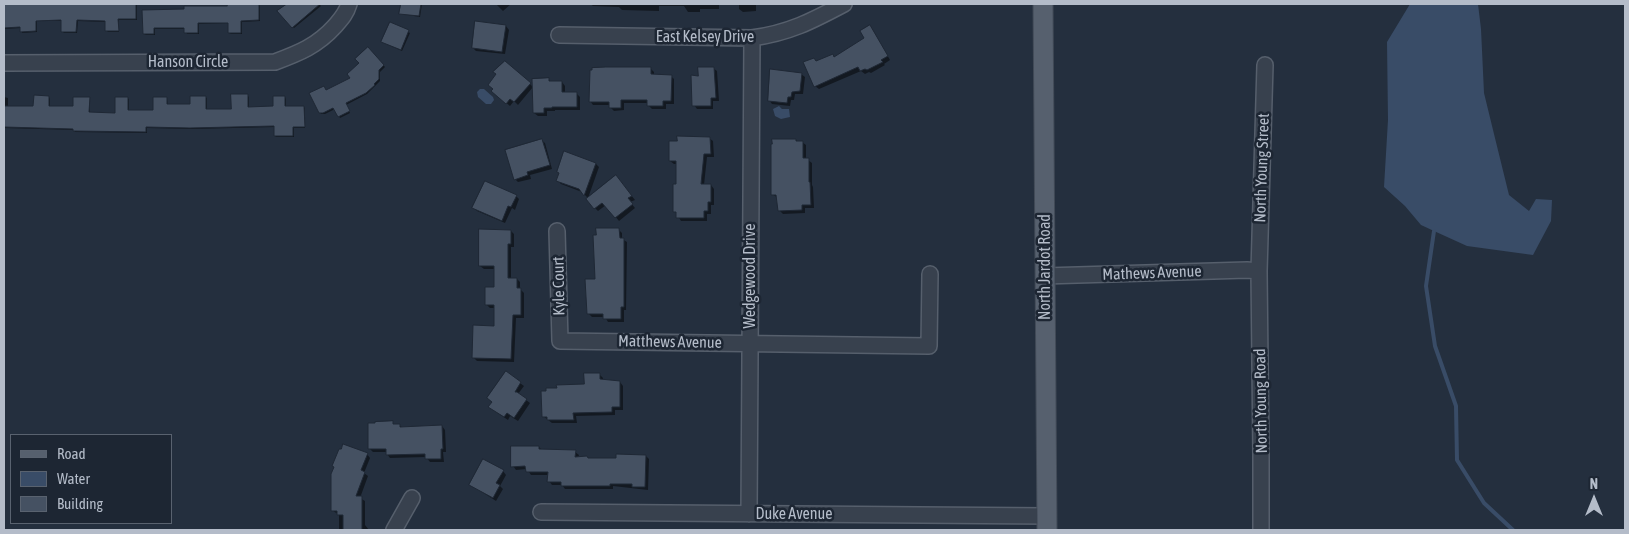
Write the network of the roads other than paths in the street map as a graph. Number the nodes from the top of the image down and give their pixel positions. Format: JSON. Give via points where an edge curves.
{"nodes":[{"id":1,"x":348,"y":4,"type":"edge"},
{"id":2,"x":844,"y":4,"type":"edge"},
{"id":3,"x":1043,"y":4,"type":"edge"},
{"id":4,"x":821,"y":9,"type":"edge"},
{"id":5,"x":559,"y":35,"type":"dead end"},
{"id":6,"x":752,"y":38,"type":"junction"},
{"id":7,"x":4,"y":63,"type":"edge"},
{"id":8,"x":1265,"y":65,"type":"dead end"},
{"id":9,"x":557,"y":231,"type":"dead end"},
{"id":10,"x":1259,"y":271,"type":"junction"},
{"id":11,"x":930,"y":274,"type":"dead end"},
{"id":12,"x":1044,"y":276,"type":"junction"},
{"id":13,"x":560,"y":341,"type":"joint"},
{"id":14,"x":750,"y":343,"type":"junction"},
{"id":15,"x":412,"y":498,"type":"dead end"},
{"id":16,"x":540,"y":512,"type":"dead end"},
{"id":17,"x":749,"y":514,"type":"junction"},
{"id":18,"x":1047,"y":523,"type":"edge"},
{"id":19,"x":394,"y":530,"type":"edge"},
{"id":20,"x":1261,"y":530,"type":"edge"}],
"edges":[{"from":1,"to":7,"type":"street","name":"Hanson Circle","via":[[346,13],[323,39],[275,62]]},
{"from":2,"to":4,"type":"street","name":"East Kelsey Drive"},
{"from":3,"to":12,"type":"main road","name":"North Jardot Road"},
{"from":4,"to":6,"type":"street","name":"East Kelsey Drive","via":[[796,28]]},
{"from":5,"to":6,"type":"street","name":"East Kelsey Drive"},
{"from":6,"to":14,"type":"street","name":"Wedgewood Drive"},
{"from":8,"to":10,"type":"street","name":"North Young Street"},
{"from":9,"to":13,"type":"street","name":"Kyle Court"},
{"from":10,"to":12,"type":"street","name":"Mathews Avenue"},
{"from":10,"to":20,"type":"street","name":"North Young Road"},
{"from":11,"to":14,"type":"street","name":"Matthews Avenue","via":[[930,346]]},
{"from":12,"to":18,"type":"main road","name":"North Jardot Road"},
{"from":13,"to":14,"type":"street","name":"Matthews Avenue"},
{"from":14,"to":17,"type":"street","name":"Wedgewood Drive"},
{"from":15,"to":19,"type":"street"},
{"from":16,"to":17,"type":"street","name":"Duke Avenue"},
{"from":17,"to":18,"type":"street","name":"Duke Avenue"}]}
